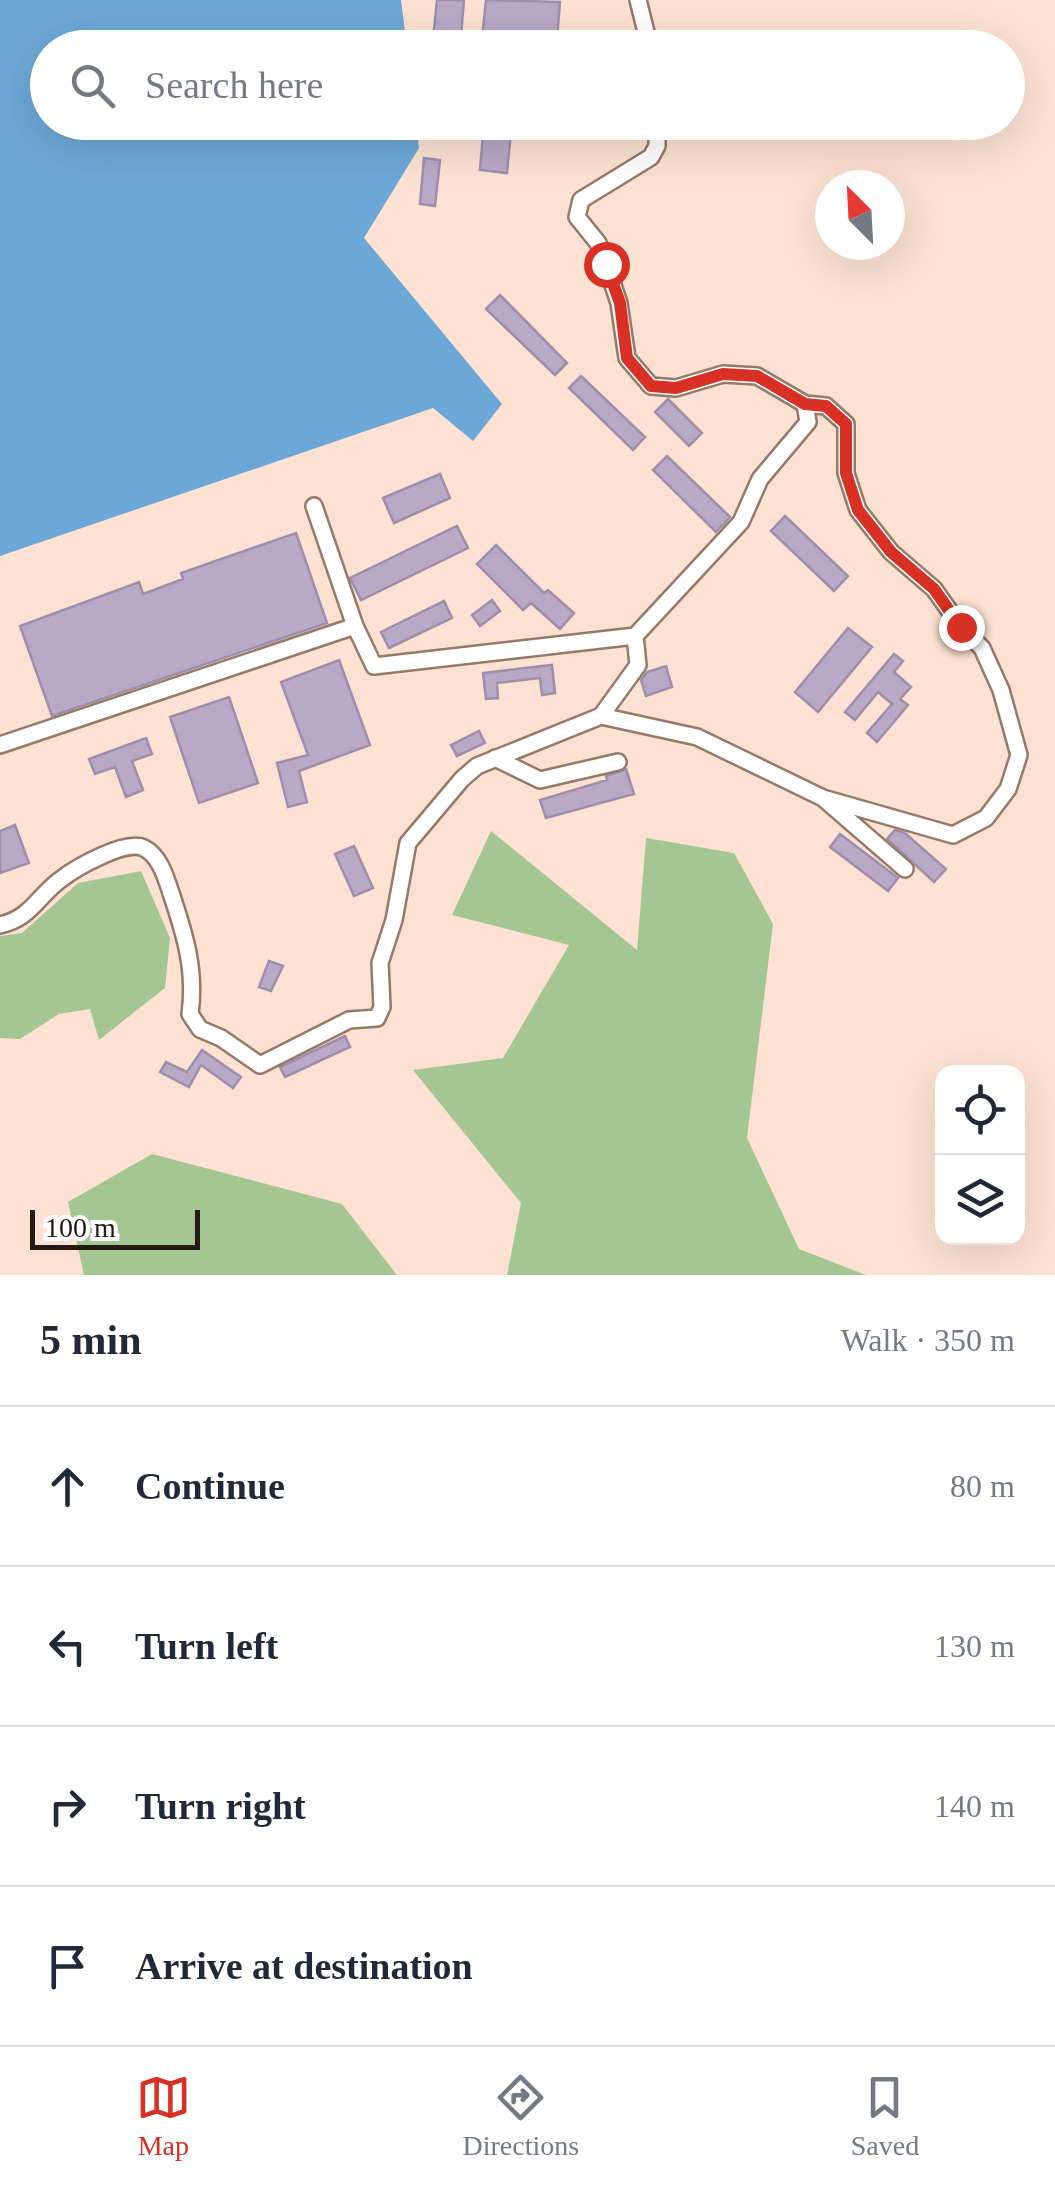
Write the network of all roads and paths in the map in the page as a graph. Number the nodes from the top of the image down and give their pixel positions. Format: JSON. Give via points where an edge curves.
{"nodes":[{"id":1,"x":638,"y":0,"type":"edge"},
{"id":2,"x":646,"y":30,"type":"edge"},
{"id":3,"x":657,"y":140,"type":"edge"},
{"id":4,"x":805,"y":404,"type":"junction"},
{"id":5,"x":314,"y":506,"type":"dead end"},
{"id":6,"x":355,"y":626,"type":"junction"},
{"id":7,"x":635,"y":636,"type":"junction"},
{"id":8,"x":601,"y":716,"type":"junction"},
{"id":9,"x":0,"y":745,"type":"edge"},
{"id":10,"x":495,"y":758,"type":"junction"},
{"id":11,"x":618,"y":762,"type":"dead end"},
{"id":12,"x":823,"y":798,"type":"junction"},
{"id":13,"x":905,"y":870,"type":"dead end"},
{"id":14,"x":0,"y":925,"type":"edge"}],
"edges":[{"from":1,"to":2,"type":"street"},
{"from":3,"to":4,"type":"street","via":[[651,158],[580,200],[577,217],[598,243],[620,303],[627,358],[651,386],[676,388],[723,374],[757,376]]},
{"from":4,"to":7,"type":"street","via":[[808,422],[760,479],[741,522]]},
{"from":4,"to":12,"type":"street","via":[[826,406],[846,424],[846,473],[858,510],[982,648],[1019,756],[1008,788],[986,818],[953,835]]},
{"from":5,"to":6,"type":"street"},
{"from":6,"to":7,"type":"street","via":[[374,666]]},
{"from":6,"to":9,"type":"street"},
{"from":7,"to":8,"type":"street","via":[[638,665]]},
{"from":8,"to":10,"type":"street"},
{"from":8,"to":12,"type":"street","via":[[696,737]]},
{"from":10,"to":11,"type":"street","via":[[540,780]]},
{"from":10,"to":14,"type":"street","via":[[462,779],[408,843],[380,963],[380,1016],[349,1020],[264,1064],[194,1024],[184,929],[155,856],[143,847],[89,862],[61,878],[17,921]]},
{"from":12,"to":13,"type":"street"}]}
